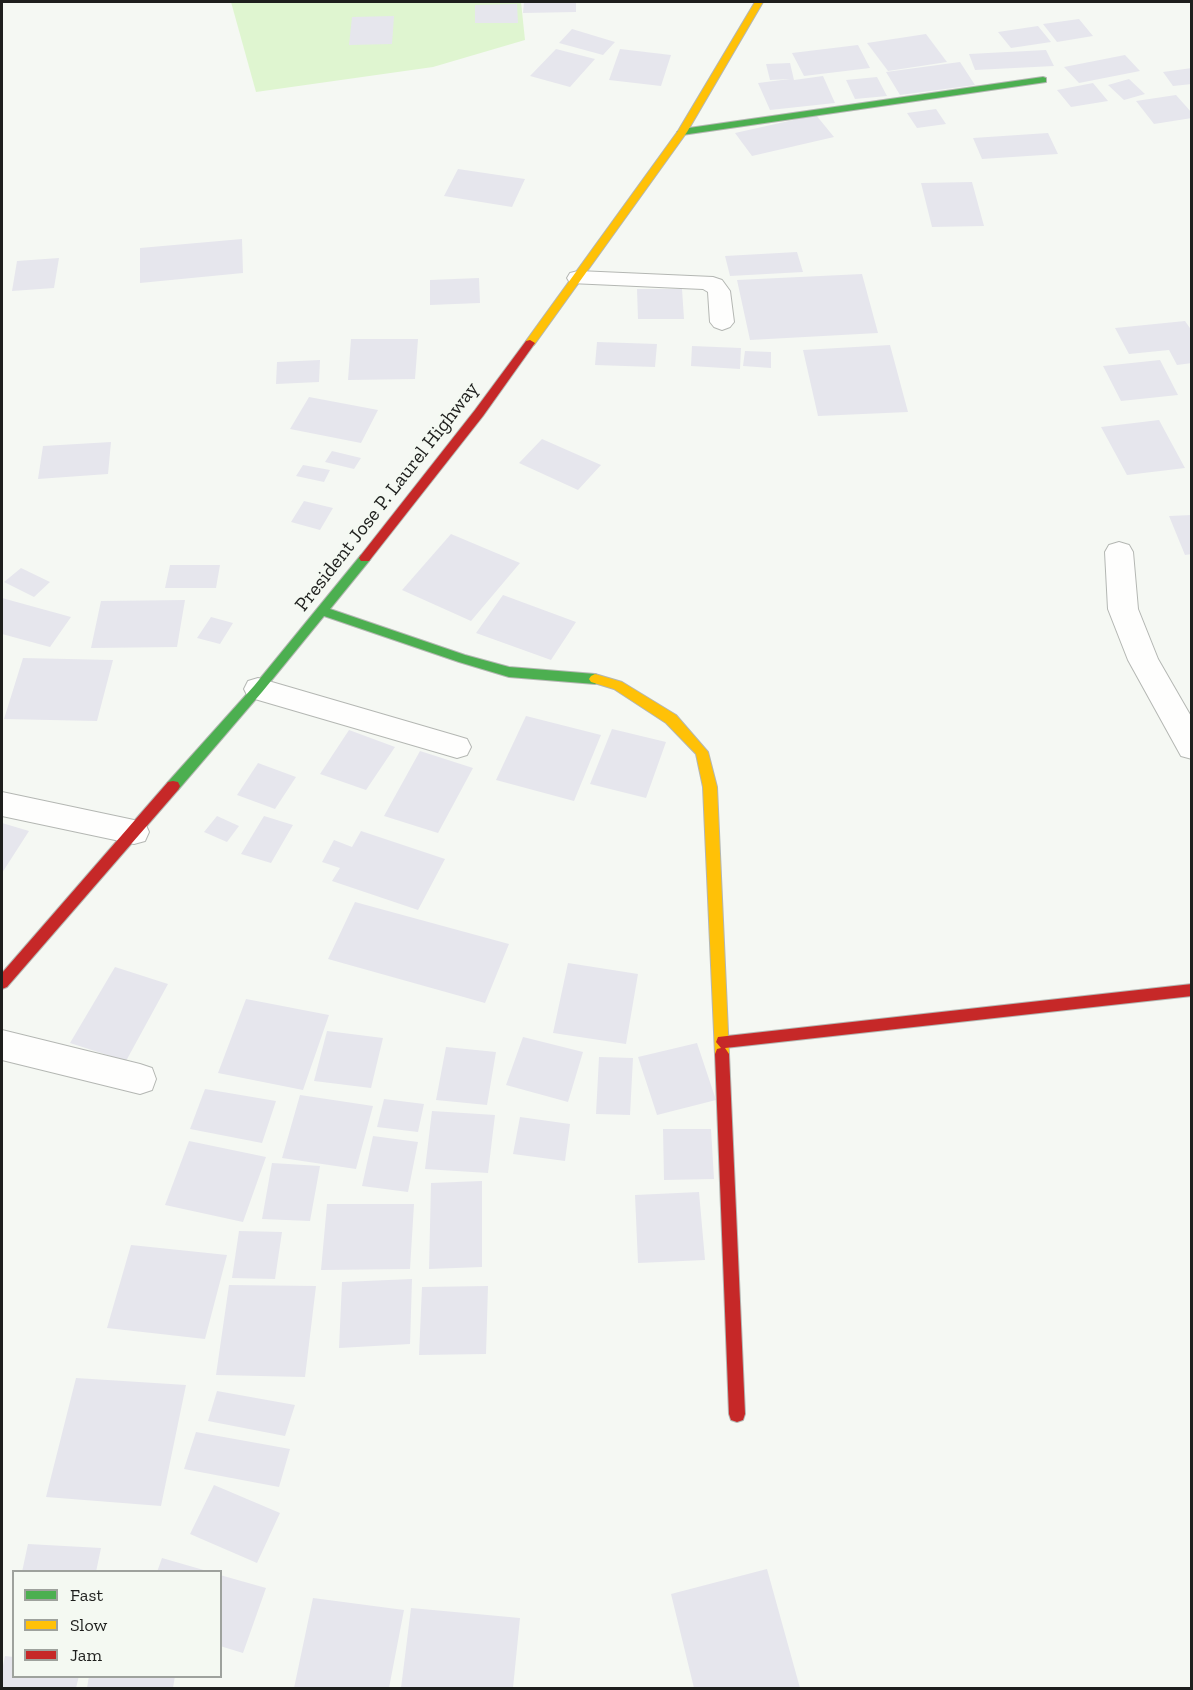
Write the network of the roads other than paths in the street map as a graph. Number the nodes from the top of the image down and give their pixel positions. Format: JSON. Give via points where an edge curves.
{"nodes":[{"id":1,"x":759,"y":2,"type":"edge"},
{"id":2,"x":1043,"y":80,"type":"dead end"},
{"id":3,"x":682,"y":132,"type":"junction"},
{"id":4,"x":578,"y":278,"type":"junction"},
{"id":5,"x":722,"y":322,"type":"dead end"},
{"id":6,"x":1119,"y":552,"type":"dead end"},
{"id":7,"x":323,"y":611,"type":"junction"},
{"id":8,"x":258,"y":689,"type":"junction"},
{"id":9,"x":457,"y":747,"type":"dead end"},
{"id":10,"x":1191,"y":747,"type":"edge"},
{"id":11,"x":2,"y":804,"type":"edge"},
{"id":12,"x":134,"y":832,"type":"junction"},
{"id":13,"x":2,"y":983,"type":"edge"},
{"id":14,"x":1191,"y":990,"type":"edge"},
{"id":15,"x":723,"y":1042,"type":"junction"},
{"id":16,"x":2,"y":1045,"type":"edge"},
{"id":17,"x":140,"y":1079,"type":"dead end"},
{"id":18,"x":737,"y":1414,"type":"dead end"}],
"edges":[{"from":1,"to":3,"type":"main road","name":"President Jose P. Laurel Highway"},
{"from":2,"to":3,"type":"main road"},
{"from":3,"to":4,"type":"main road","name":"President Jose P. Laurel Highway"},
{"from":4,"to":5,"type":"lane","via":[[705,282],[719,291]]},
{"from":4,"to":7,"type":"main road","name":"President Jose P. Laurel Highway","via":[[479,413]]},
{"from":6,"to":10,"type":"street","via":[[1123,609],[1143,660]]},
{"from":7,"to":8,"type":"main road","name":"President Jose P. Laurel Highway"},
{"from":7,"to":15,"type":"main road","via":[[509,672],[585,677],[618,684],[671,719],[702,752],[710,787]]},
{"from":8,"to":9,"type":"lane"},
{"from":8,"to":12,"type":"main road","name":"President Jose P. Laurel Highway"},
{"from":11,"to":12,"type":"lane"},
{"from":12,"to":13,"type":"main road","name":"President Jose P. Laurel Highway"},
{"from":14,"to":15,"type":"main road"},
{"from":15,"to":18,"type":"main road"},
{"from":16,"to":17,"type":"lane"}]}
